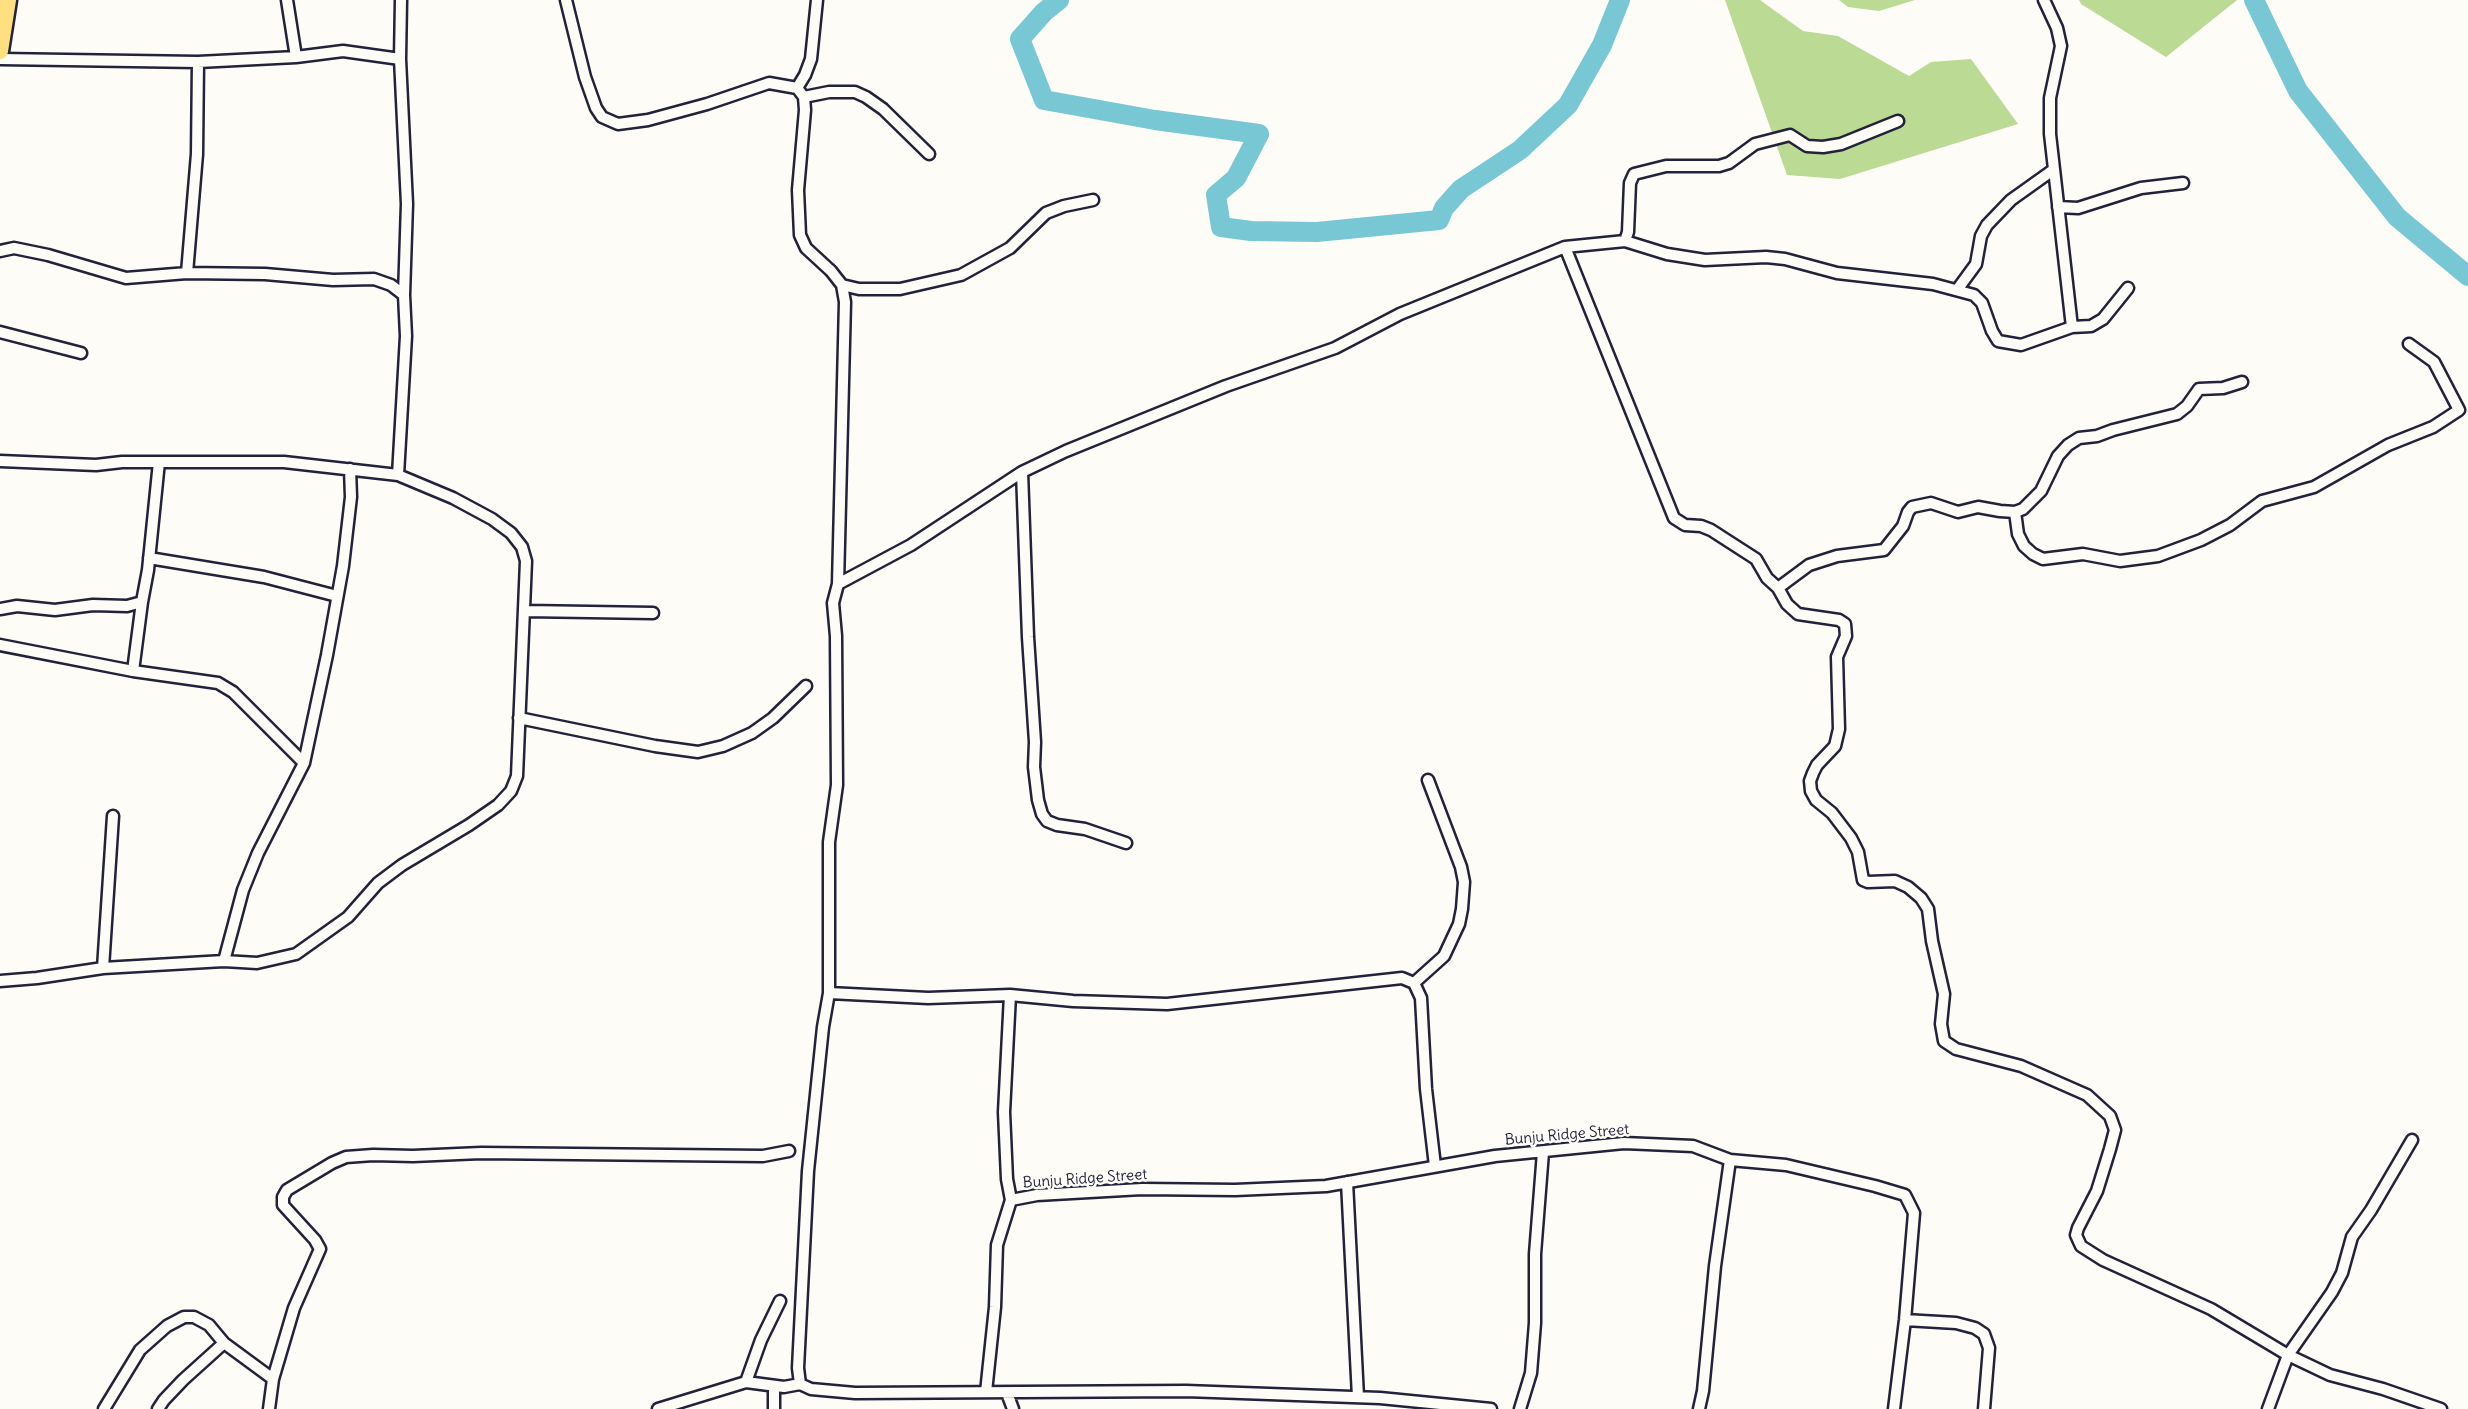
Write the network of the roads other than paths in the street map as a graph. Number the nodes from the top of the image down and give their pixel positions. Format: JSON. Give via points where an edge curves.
{"nodes":[{"id":1,"x":8,"y":0,"type":"edge"},
{"id":2,"x":287,"y":0,"type":"edge"},
{"id":3,"x":401,"y":0,"type":"edge"},
{"id":4,"x":566,"y":0,"type":"edge"},
{"id":5,"x":817,"y":0,"type":"edge"},
{"id":6,"x":2044,"y":0,"type":"edge"},
{"id":7,"x":0,"y":51,"type":"edge"},
{"id":8,"x":296,"y":57,"type":"junction"},
{"id":9,"x":0,"y":59,"type":"edge"},
{"id":10,"x":400,"y":59,"type":"junction"},
{"id":11,"x":198,"y":62,"type":"junction"},
{"id":12,"x":796,"y":88,"type":"junction"},
{"id":13,"x":804,"y":98,"type":"junction"},
{"id":14,"x":1898,"y":121,"type":"dead end"},
{"id":15,"x":930,"y":154,"type":"dead end"},
{"id":16,"x":2054,"y":170,"type":"junction"},
{"id":17,"x":2183,"y":183,"type":"dead end"},
{"id":18,"x":1093,"y":200,"type":"dead end"},
{"id":19,"x":2058,"y":207,"type":"junction"},
{"id":20,"x":1626,"y":241,"type":"junction"},
{"id":21,"x":1565,"y":247,"type":"junction"},
{"id":22,"x":0,"y":251,"type":"edge"},
{"id":23,"x":187,"y":273,"type":"junction"},
{"id":24,"x":842,"y":285,"type":"junction"},
{"id":25,"x":2128,"y":288,"type":"dead end"},
{"id":26,"x":1957,"y":290,"type":"junction"},
{"id":27,"x":404,"y":295,"type":"junction"},
{"id":28,"x":2072,"y":327,"type":"junction"},
{"id":29,"x":0,"y":332,"type":"edge"},
{"id":30,"x":2409,"y":344,"type":"dead end"},
{"id":31,"x":81,"y":353,"type":"dead end"},
{"id":32,"x":2242,"y":382,"type":"dead end"},
{"id":33,"x":0,"y":461,"type":"edge"},
{"id":34,"x":159,"y":462,"type":"junction"},
{"id":35,"x":350,"y":469,"type":"junction"},
{"id":36,"x":1022,"y":472,"type":"junction"},
{"id":37,"x":398,"y":475,"type":"junction"},
{"id":38,"x":2015,"y":512,"type":"junction"},
{"id":39,"x":149,"y":558,"type":"junction"},
{"id":40,"x":838,"y":584,"type":"junction"},
{"id":41,"x":1778,"y":588,"type":"junction"},
{"id":42,"x":338,"y":596,"type":"junction"},
{"id":43,"x":142,"y":602,"type":"junction"},
{"id":44,"x":0,"y":609,"type":"edge"},
{"id":45,"x":526,"y":611,"type":"junction"},
{"id":46,"x":653,"y":614,"type":"dead end"},
{"id":47,"x":0,"y":645,"type":"edge"},
{"id":48,"x":133,"y":671,"type":"junction"},
{"id":49,"x":806,"y":686,"type":"dead end"},
{"id":50,"x":519,"y":718,"type":"junction"},
{"id":51,"x":304,"y":763,"type":"junction"},
{"id":52,"x":1428,"y":780,"type":"dead end"},
{"id":53,"x":113,"y":816,"type":"dead end"},
{"id":54,"x":1126,"y":843,"type":"dead end"},
{"id":55,"x":224,"y":961,"type":"junction"},
{"id":56,"x":102,"y":968,"type":"junction"},
{"id":57,"x":0,"y":981,"type":"edge"},
{"id":58,"x":1414,"y":983,"type":"junction"},
{"id":59,"x":829,"y":993,"type":"junction"},
{"id":60,"x":1010,"y":994,"type":"junction"},
{"id":61,"x":2412,"y":1140,"type":"dead end"},
{"id":62,"x":789,"y":1151,"type":"dead end"},
{"id":63,"x":1543,"y":1152,"type":"junction"},
{"id":64,"x":1730,"y":1160,"type":"junction"},
{"id":65,"x":1435,"y":1166,"type":"junction"},
{"id":66,"x":1347,"y":1182,"type":"junction"},
{"id":67,"x":1011,"y":1200,"type":"junction"},
{"id":68,"x":780,"y":1301,"type":"dead end"},
{"id":69,"x":1905,"y":1320,"type":"junction"},
{"id":70,"x":224,"y":1343,"type":"junction"},
{"id":71,"x":2288,"y":1355,"type":"junction"},
{"id":72,"x":273,"y":1379,"type":"junction"},
{"id":73,"x":746,"y":1382,"type":"junction"},
{"id":74,"x":800,"y":1384,"type":"junction"},
{"id":75,"x":774,"y":1386,"type":"junction"},
{"id":76,"x":986,"y":1392,"type":"junction"},
{"id":77,"x":1007,"y":1393,"type":"junction"},
{"id":78,"x":1358,"y":1397,"type":"junction"},
{"id":79,"x":104,"y":1409,"type":"edge"},
{"id":80,"x":158,"y":1409,"type":"edge"},
{"id":81,"x":269,"y":1409,"type":"edge"},
{"id":82,"x":658,"y":1409,"type":"edge"},
{"id":83,"x":774,"y":1409,"type":"edge"},
{"id":84,"x":1013,"y":1409,"type":"edge"},
{"id":85,"x":1491,"y":1409,"type":"edge"},
{"id":86,"x":1520,"y":1409,"type":"edge"},
{"id":87,"x":1699,"y":1409,"type":"edge"},
{"id":88,"x":1894,"y":1409,"type":"edge"},
{"id":89,"x":1984,"y":1409,"type":"edge"},
{"id":90,"x":2268,"y":1409,"type":"edge"},
{"id":91,"x":2441,"y":1409,"type":"edge"}],
"edges":[{"from":1,"to":7,"type":"highway"},
{"from":2,"to":8,"type":"street"},
{"from":3,"to":10,"type":"street"},
{"from":4,"to":12,"type":"street","via":[[596,108],[602,117],[618,124],[707,104],[769,83]]},
{"from":5,"to":12,"type":"street","via":[[811,59]]},
{"from":6,"to":16,"type":"street","via":[[2061,46],[2050,98]]},
{"from":8,"to":10,"type":"street","via":[[343,51]]},
{"from":8,"to":11,"type":"street"},
{"from":9,"to":11,"type":"street"},
{"from":10,"to":27,"type":"street","via":[[407,204]]},
{"from":11,"to":23,"type":"street","via":[[197,154]]},
{"from":12,"to":13,"type":"street"},
{"from":13,"to":15,"type":"street","via":[[837,92],[867,97]]},
{"from":13,"to":24,"type":"street","via":[[798,190],[800,235],[806,248]]},
{"from":14,"to":20,"type":"street","via":[[1842,144],[1808,146],[1790,135],[1755,144],[1719,166],[1666,166],[1634,174]]},
{"from":16,"to":19,"type":"street"},
{"from":16,"to":26,"type":"street","via":[[2011,200],[1987,225],[1976,264]]},
{"from":17,"to":19,"type":"street","via":[[2141,188],[2078,208]]},
{"from":18,"to":24,"type":"street","via":[[1046,213],[1010,248],[961,275],[900,289]]},
{"from":19,"to":28,"type":"street"},
{"from":20,"to":21,"type":"street"},
{"from":20,"to":26,"type":"street","via":[[1667,254],[1733,260],[1785,259],[1837,273]]},
{"from":21,"to":36,"type":"street","via":[[1400,314],[1335,348],[1197,397]]},
{"from":21,"to":41,"type":"street","via":[[1674,518],[1685,525],[1712,530],[1756,559]]},
{"from":22,"to":23,"type":"street","via":[[14,248],[126,278]]},
{"from":23,"to":27,"type":"street","via":[[374,279]]},
{"from":24,"to":40,"type":"street","via":[[845,323]]},
{"from":25,"to":28,"type":"street","via":[[2103,319],[2091,326]]},
{"from":26,"to":28,"type":"street","via":[[1974,295],[1982,303],[1992,331],[2007,344],[2021,345]]},
{"from":27,"to":37,"type":"street","via":[[406,346]]},
{"from":29,"to":31,"type":"street"},
{"from":30,"to":38,"type":"street","via":[[2434,363],[2459,410],[2314,487],[2262,501],[2201,540],[2158,556],[2120,561],[2084,554],[2043,559],[2024,546]]},
{"from":32,"to":38,"type":"street","via":[[2199,389],[2176,414],[2079,438],[2058,456],[2042,491]]},
{"from":33,"to":34,"type":"street","via":[[96,465]]},
{"from":34,"to":35,"type":"street","via":[[284,462]]},
{"from":34,"to":39,"type":"street"},
{"from":35,"to":37,"type":"street"},
{"from":35,"to":42,"type":"street","via":[[349,527]]},
{"from":36,"to":40,"type":"street","via":[[911,545]]},
{"from":36,"to":54,"type":"street","via":[[1038,800],[1047,821]]},
{"from":37,"to":45,"type":"street","via":[[453,498],[512,533],[526,561]]},
{"from":38,"to":41,"type":"street","via":[[1978,507],[1958,512],[1931,503],[1912,507],[1884,550],[1837,556],[1809,565]]},
{"from":39,"to":42,"type":"street","via":[[264,578]]},
{"from":39,"to":43,"type":"street"},
{"from":40,"to":59,"type":"street","via":[[833,603],[837,785],[829,842]]},
{"from":41,"to":71,"type":"street","via":[[1798,614],[1845,624],[1846,636],[1837,657],[1839,729],[1835,746],[1813,773],[1811,791],[1851,838],[1863,880],[1895,881],[1908,886],[1928,909],[1944,994],[1944,1041],[1956,1049],[2021,1066],[2087,1095],[2110,1116],[2115,1130],[2097,1191],[2078,1228],[2076,1235],[2081,1246],[2103,1260],[2211,1309]]},
{"from":42,"to":51,"type":"street"},
{"from":43,"to":44,"type":"street","via":[[55,610],[17,606]]},
{"from":43,"to":48,"type":"street"},
{"from":45,"to":46,"type":"street"},
{"from":45,"to":50,"type":"street"},
{"from":47,"to":48,"type":"street"},
{"from":48,"to":51,"type":"street","via":[[225,686]]},
{"from":49,"to":50,"type":"street","via":[[752,733],[698,752]]},
{"from":50,"to":55,"type":"street","via":[[517,776],[511,791],[498,805],[402,865],[378,883],[348,917],[296,954],[257,963]]},
{"from":51,"to":55,"type":"street","via":[[243,890]]},
{"from":52,"to":58,"type":"street","via":[[1464,882],[1460,924],[1444,956]]},
{"from":53,"to":56,"type":"street"},
{"from":55,"to":56,"type":"street"},
{"from":56,"to":57,"type":"street"},
{"from":58,"to":60,"type":"street","via":[[1402,978],[1167,1004]]},
{"from":58,"to":65,"type":"street","via":[[1421,998]]},
{"from":59,"to":60,"type":"street","via":[[928,998]]},
{"from":59,"to":74,"type":"street","via":[[808,1170]]},
{"from":60,"to":67,"type":"street","via":[[1004,1112]]},
{"from":61,"to":71,"type":"street","via":[[2352,1237],[2332,1292]]},
{"from":62,"to":72,"type":"street","via":[[752,1156],[373,1155],[346,1157],[332,1163],[287,1190],[283,1197],[283,1205],[320,1249],[294,1308]]},
{"from":63,"to":64,"type":"street","name":"Bunju Ridge Street","via":[[1624,1143],[1693,1146]]},
{"from":63,"to":65,"type":"street","name":"Bunju Ridge Street"},
{"from":63,"to":86,"type":"street","via":[[1531,1373]]},
{"from":64,"to":69,"type":"street","name":"Bunju Ridge Street","via":[[1786,1166],[1905,1195],[1914,1213]]},
{"from":64,"to":87,"type":"street"},
{"from":65,"to":66,"type":"street","name":"Bunju Ridge Street"},
{"from":66,"to":67,"type":"street","name":"Bunju Ridge Street","via":[[1281,1188],[1142,1189]]},
{"from":66,"to":78,"type":"street"},
{"from":67,"to":76,"type":"street","via":[[997,1245]]},
{"from":68,"to":73,"type":"street","via":[[760,1340]]},
{"from":69,"to":88,"type":"street","name":"Bunju Ridge Street"},
{"from":69,"to":89,"type":"street","via":[[1956,1323],[1984,1334],[1989,1348]]},
{"from":70,"to":72,"type":"street"},
{"from":70,"to":79,"type":"street","via":[[209,1326],[194,1317],[184,1317],[167,1326],[140,1350]]},
{"from":70,"to":80,"type":"street"},
{"from":71,"to":90,"type":"street"},
{"from":71,"to":91,"type":"street","via":[[2330,1376]]},
{"from":72,"to":81,"type":"street"},
{"from":73,"to":75,"type":"street"},
{"from":73,"to":82,"type":"street"},
{"from":74,"to":75,"type":"street"},
{"from":74,"to":76,"type":"street","via":[[811,1389],[855,1393]]},
{"from":75,"to":83,"type":"street"},
{"from":76,"to":77,"type":"street"},
{"from":77,"to":78,"type":"street","via":[[1186,1391]]},
{"from":77,"to":84,"type":"street"},
{"from":78,"to":85,"type":"street"}]}
